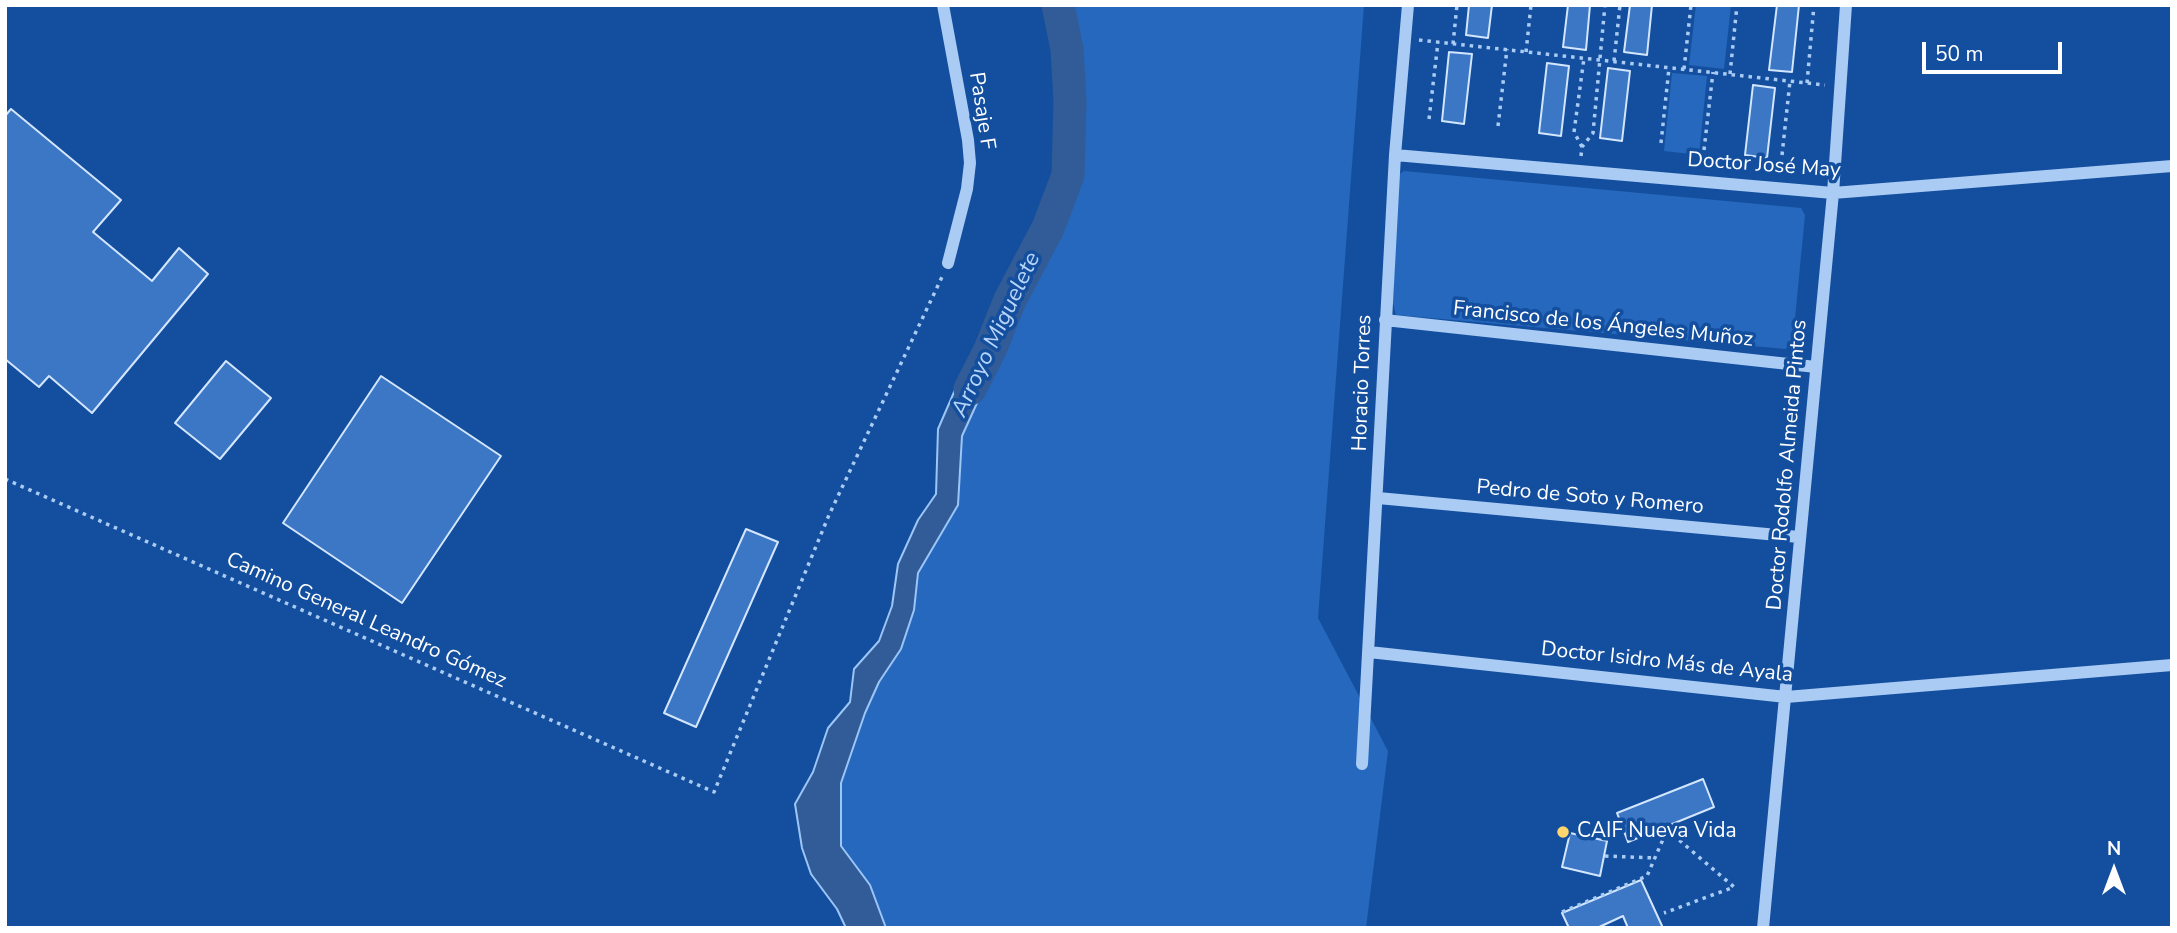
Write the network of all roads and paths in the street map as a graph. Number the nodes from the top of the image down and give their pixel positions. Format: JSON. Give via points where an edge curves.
{"nodes":[{"id":1,"x":943,"y":5,"type":"edge"},
{"id":2,"x":1409,"y":5,"type":"edge"},
{"id":3,"x":1457,"y":5,"type":"edge"},
{"id":4,"x":1531,"y":5,"type":"edge"},
{"id":5,"x":1605,"y":5,"type":"edge"},
{"id":6,"x":1619,"y":5,"type":"edge"},
{"id":7,"x":1691,"y":5,"type":"edge"},
{"id":8,"x":1737,"y":5,"type":"edge"},
{"id":9,"x":1814,"y":5,"type":"edge"},
{"id":10,"x":1846,"y":5,"type":"edge"},
{"id":11,"x":1406,"y":38,"type":"junction"},
{"id":12,"x":1438,"y":42,"type":"junction"},
{"id":13,"x":1453,"y":44,"type":"junction"},
{"id":14,"x":1507,"y":49,"type":"junction"},
{"id":15,"x":1525,"y":52,"type":"junction"},
{"id":16,"x":1584,"y":58,"type":"junction"},
{"id":17,"x":1600,"y":60,"type":"junction"},
{"id":18,"x":1614,"y":61,"type":"junction"},
{"id":19,"x":1669,"y":67,"type":"junction"},
{"id":20,"x":1684,"y":69,"type":"junction"},
{"id":21,"x":1713,"y":72,"type":"junction"},
{"id":22,"x":1730,"y":74,"type":"junction"},
{"id":23,"x":1790,"y":81,"type":"junction"},
{"id":24,"x":1807,"y":83,"type":"junction"},
{"id":25,"x":1840,"y":86,"type":"junction"},
{"id":26,"x":1429,"y":119,"type":"dead end"},
{"id":27,"x":1499,"y":126,"type":"dead end"},
{"id":28,"x":1661,"y":143,"type":"dead end"},
{"id":29,"x":1582,"y":147,"type":"junction"},
{"id":30,"x":1704,"y":150,"type":"dead end"},
{"id":31,"x":1395,"y":155,"type":"junction"},
{"id":32,"x":1782,"y":155,"type":"dead end"},
{"id":33,"x":2172,"y":166,"type":"edge"},
{"id":34,"x":1579,"y":171,"type":"junction"},
{"id":35,"x":1833,"y":193,"type":"junction"},
{"id":36,"x":948,"y":263,"type":"joint"},
{"id":37,"x":1385,"y":320,"type":"junction"},
{"id":38,"x":1816,"y":367,"type":"junction"},
{"id":39,"x":5,"y":479,"type":"edge"},
{"id":40,"x":1378,"y":498,"type":"junction"},
{"id":41,"x":1799,"y":537,"type":"junction"},
{"id":42,"x":1369,"y":652,"type":"junction"},
{"id":43,"x":2172,"y":665,"type":"edge"},
{"id":44,"x":1786,"y":697,"type":"junction"},
{"id":45,"x":1362,"y":764,"type":"dead end"},
{"id":46,"x":1605,"y":856,"type":"dead end"},
{"id":47,"x":1655,"y":858,"type":"junction"},
{"id":48,"x":1562,"y":912,"type":"dead end"},
{"id":49,"x":1664,"y":913,"type":"dead end"},
{"id":50,"x":1763,"y":928,"type":"edge"}],
"edges":[{"from":1,"to":36,"type":"street","name":"Pasaje F","via":[[970,163]]},
{"from":2,"to":11,"type":"street","name":"Horacio Torres"},
{"from":3,"to":13,"type":"path"},
{"from":4,"to":15,"type":"path"},
{"from":5,"to":17,"type":"path"},
{"from":6,"to":18,"type":"path"},
{"from":7,"to":20,"type":"path"},
{"from":8,"to":22,"type":"path"},
{"from":9,"to":24,"type":"path"},
{"from":10,"to":25,"type":"street","name":"Doctor Rodolfo Almeida Pintos"},
{"from":11,"to":12,"type":"path"},
{"from":11,"to":31,"type":"street","name":"Horacio Torres"},
{"from":12,"to":13,"type":"path"},
{"from":12,"to":26,"type":"path"},
{"from":13,"to":14,"type":"path"},
{"from":14,"to":15,"type":"path"},
{"from":14,"to":27,"type":"path"},
{"from":15,"to":16,"type":"path"},
{"from":16,"to":17,"type":"path"},
{"from":16,"to":29,"type":"path","via":[[1574,132]]},
{"from":17,"to":18,"type":"path"},
{"from":17,"to":29,"type":"path","via":[[1592,133]]},
{"from":18,"to":19,"type":"path"},
{"from":19,"to":20,"type":"path"},
{"from":19,"to":28,"type":"path"},
{"from":20,"to":21,"type":"path"},
{"from":21,"to":22,"type":"path"},
{"from":21,"to":30,"type":"path"},
{"from":22,"to":23,"type":"path"},
{"from":23,"to":24,"type":"path"},
{"from":23,"to":32,"type":"path"},
{"from":24,"to":25,"type":"path"},
{"from":25,"to":35,"type":"street","name":"Doctor Rodolfo Almeida Pintos"},
{"from":29,"to":34,"type":"path"},
{"from":31,"to":34,"type":"street","name":"Doctor José May"},
{"from":31,"to":37,"type":"street","name":"Horacio Torres"},
{"from":33,"to":35,"type":"street","name":"Doctor José May"},
{"from":34,"to":35,"type":"street","name":"Doctor José May"},
{"from":35,"to":38,"type":"street","name":"Doctor Rodolfo Almeida Pintos"},
{"from":36,"to":39,"type":"path","name":"Camino General Leandro Gómez","via":[[829,515],[714,792]]},
{"from":37,"to":38,"type":"street","name":"Francisco de los Ángeles Muñoz"},
{"from":37,"to":40,"type":"street","name":"Horacio Torres"},
{"from":38,"to":41,"type":"street","name":"Doctor Rodolfo Almeida Pintos"},
{"from":40,"to":41,"type":"street","name":"Pedro de Soto y Romero"},
{"from":40,"to":42,"type":"street","name":"Horacio Torres"},
{"from":41,"to":44,"type":"street","name":"Doctor Rodolfo Almeida Pintos"},
{"from":42,"to":44,"type":"street","name":"Doctor Isidro Más de Ayala"},
{"from":42,"to":45,"type":"street","name":"Horacio Torres"},
{"from":43,"to":44,"type":"street","name":"Doctor Isidro Más de Ayala"},
{"from":44,"to":50,"type":"street","name":"Doctor Rodolfo Almeida Pintos"},
{"from":46,"to":47,"type":"path"},
{"from":47,"to":48,"type":"path","via":[[1647,876]]},
{"from":47,"to":49,"type":"path","via":[[1664,837],[1672,834],[1734,887]]}]}
